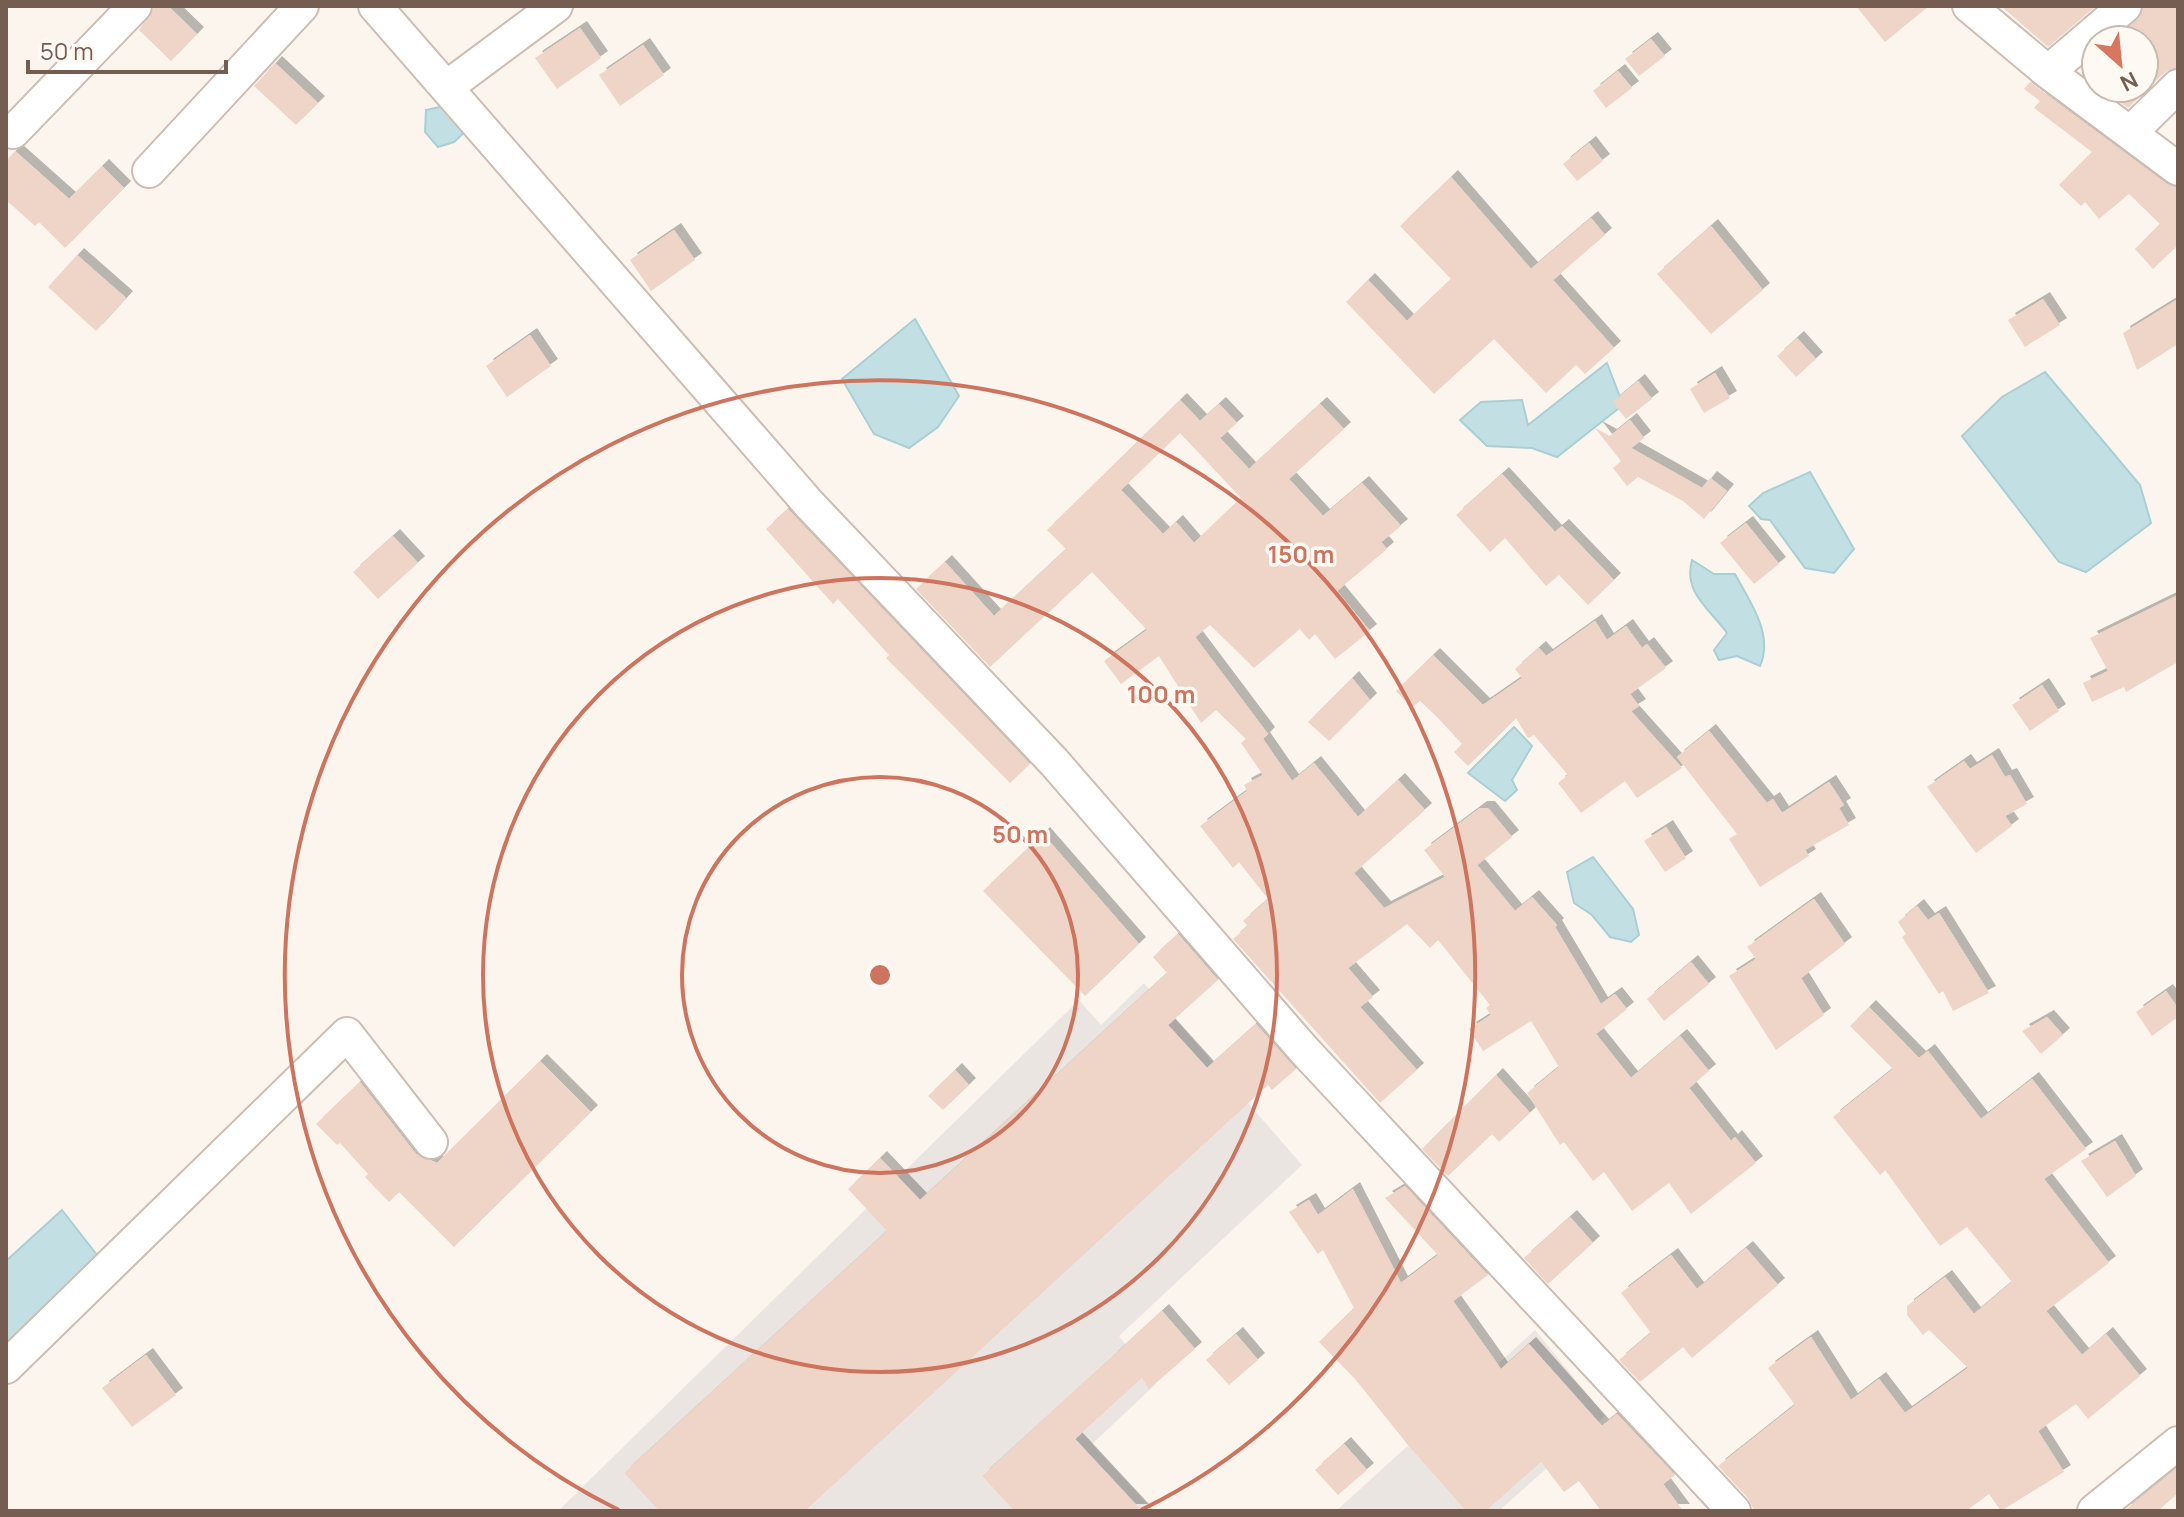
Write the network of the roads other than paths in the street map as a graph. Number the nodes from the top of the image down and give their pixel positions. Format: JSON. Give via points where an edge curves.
{"nodes":[{"id":1,"x":135,"y":6,"type":"edge"},
{"id":2,"x":302,"y":6,"type":"edge"},
{"id":3,"x":375,"y":6,"type":"edge"},
{"id":4,"x":556,"y":6,"type":"edge"},
{"id":5,"x":1969,"y":6,"type":"edge"},
{"id":6,"x":2125,"y":6,"type":"edge"},
{"id":7,"x":2048,"y":72,"type":"junction"},
{"id":8,"x":2178,"y":86,"type":"edge"},
{"id":9,"x":447,"y":87,"type":"junction"},
{"id":10,"x":13,"y":132,"type":"dead end"},
{"id":11,"x":2130,"y":133,"type":"junction"},
{"id":12,"x":2178,"y":169,"type":"edge"},
{"id":13,"x":149,"y":171,"type":"dead end"},
{"id":14,"x":431,"y":1142,"type":"dead end"},
{"id":15,"x":6,"y":1367,"type":"edge"},
{"id":16,"x":2178,"y":1443,"type":"edge"},
{"id":17,"x":1734,"y":1511,"type":"edge"},
{"id":18,"x":2094,"y":1511,"type":"edge"}],
"edges":[{"from":1,"to":10,"type":"street"},
{"from":2,"to":13,"type":"street"},
{"from":3,"to":9,"type":"street"},
{"from":4,"to":9,"type":"street"},
{"from":5,"to":7,"type":"street"},
{"from":6,"to":7,"type":"street"},
{"from":7,"to":11,"type":"street"},
{"from":8,"to":11,"type":"street"},
{"from":9,"to":17,"type":"street","via":[[810,505],[1054,762],[1314,1062]]},
{"from":11,"to":12,"type":"street"},
{"from":14,"to":15,"type":"street","via":[[347,1034]]},
{"from":16,"to":18,"type":"street"}]}
